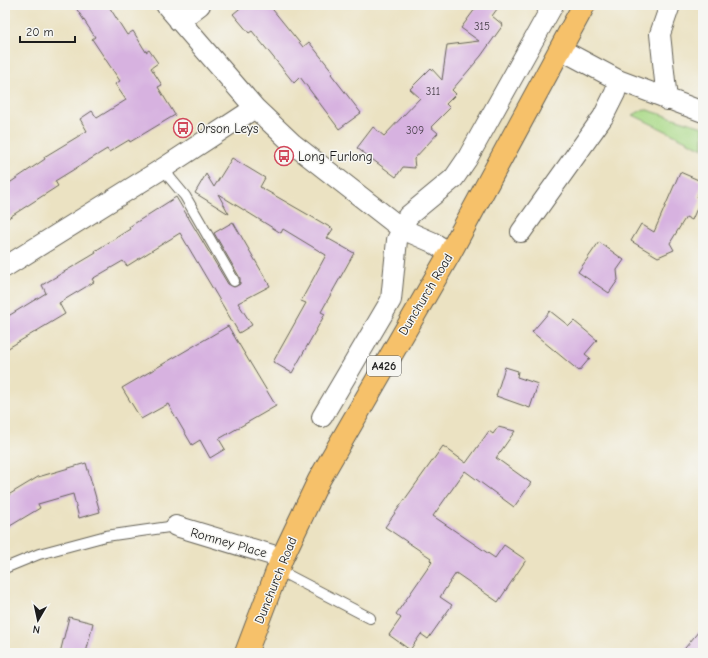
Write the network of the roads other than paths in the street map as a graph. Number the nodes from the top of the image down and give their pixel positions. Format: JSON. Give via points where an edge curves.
{"nodes":[{"id":1,"x":166,"y":5,"type":"edge"},
{"id":2,"x":200,"y":5,"type":"edge"},
{"id":3,"x":553,"y":5,"type":"edge"},
{"id":4,"x":584,"y":5,"type":"edge"},
{"id":5,"x":670,"y":5,"type":"edge"},
{"id":6,"x":179,"y":21,"type":"junction"},
{"id":7,"x":560,"y":49,"type":"junction"},
{"id":8,"x":618,"y":80,"type":"junction"},
{"id":9,"x":667,"y":100,"type":"junction"},
{"id":10,"x":255,"y":108,"type":"junction"},
{"id":11,"x":703,"y":112,"type":"edge"},
{"id":12,"x":165,"y":167,"type":"junction"},
{"id":13,"x":402,"y":229,"type":"junction"},
{"id":14,"x":521,"y":232,"type":"dead end"},
{"id":15,"x":450,"y":252,"type":"junction"},
{"id":16,"x":5,"y":267,"type":"edge"},
{"id":17,"x":234,"y":281,"type":"dead end"},
{"id":18,"x":322,"y":417,"type":"dead end"},
{"id":19,"x":176,"y":526,"type":"joint"},
{"id":20,"x":280,"y":564,"type":"junction"},
{"id":21,"x":5,"y":568,"type":"edge"},
{"id":22,"x":370,"y":618,"type":"dead end"},
{"id":23,"x":246,"y":653,"type":"edge"}],
"edges":[{"from":1,"to":6,"type":"street"},
{"from":2,"to":6,"type":"street"},
{"from":3,"to":13,"type":"street","name":"Dunchurch Road","via":[[467,159],[454,178],[408,216]]},
{"from":4,"to":7,"type":"highway","name":"Dunchurch Road","number":"A426"},
{"from":5,"to":9,"type":"street","via":[[660,34]]},
{"from":6,"to":10,"type":"street"},
{"from":7,"to":8,"type":"street"},
{"from":7,"to":15,"type":"highway","name":"Dunchurch Road","number":"A426"},
{"from":8,"to":9,"type":"street"},
{"from":8,"to":14,"type":"street","via":[[615,93],[603,117]]},
{"from":9,"to":11,"type":"street"},
{"from":10,"to":12,"type":"street"},
{"from":10,"to":13,"type":"street","via":[[294,144]]},
{"from":12,"to":16,"type":"street"},
{"from":12,"to":17,"type":"lane","via":[[170,178],[185,196]]},
{"from":13,"to":15,"type":"street"},
{"from":13,"to":18,"type":"street","name":"Dunchurch Road","via":[[397,240],[391,300]]},
{"from":15,"to":20,"type":"highway","name":"Dunchurch Road","number":"A426","via":[[319,480]]},
{"from":19,"to":20,"type":"street","name":"Romney Place"},
{"from":19,"to":21,"type":"lane","via":[[106,536],[39,554]]},
{"from":20,"to":22,"type":"lane"},
{"from":20,"to":23,"type":"highway","name":"Dunchurch Road","number":"A426"}]}
